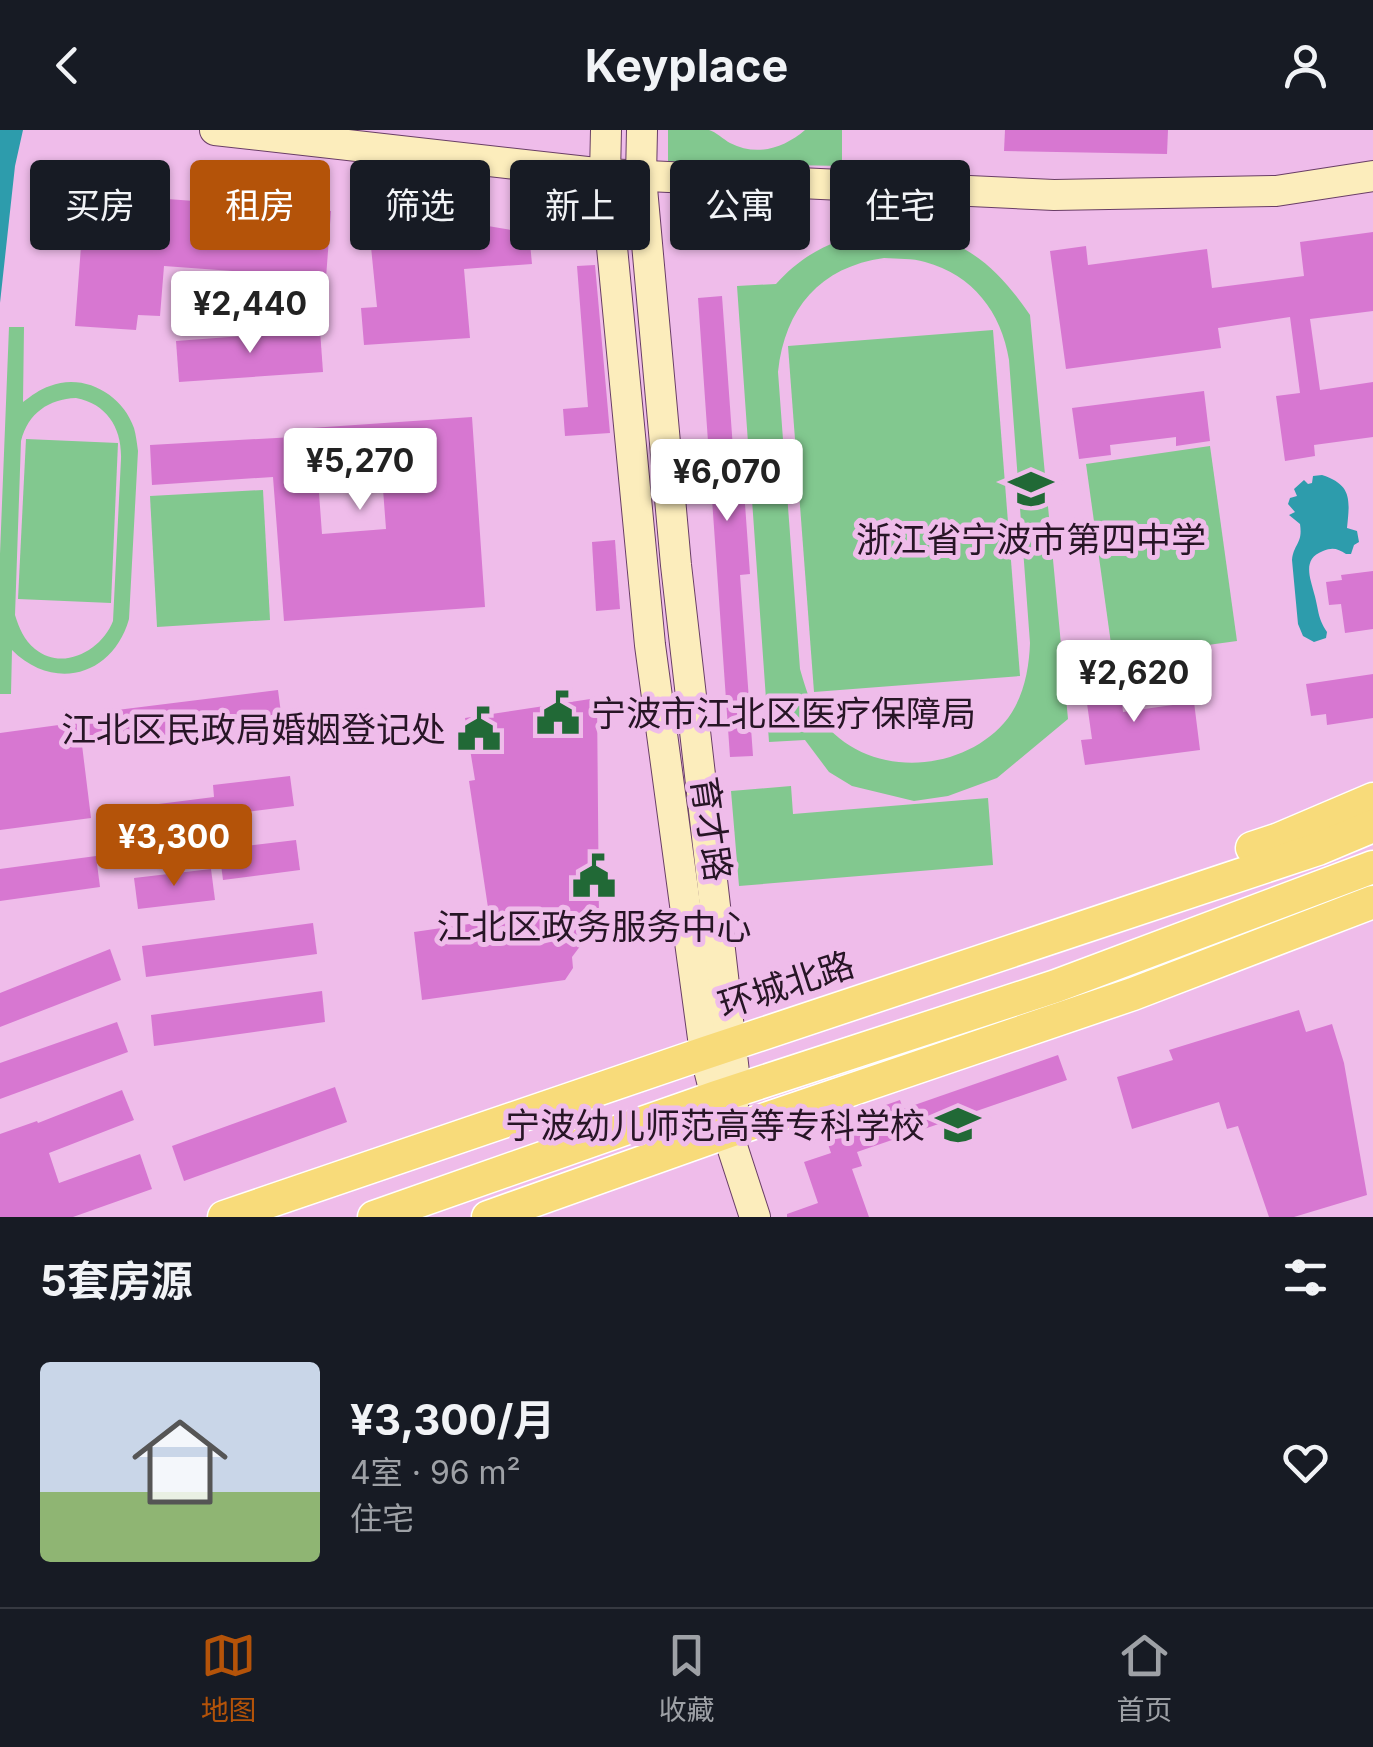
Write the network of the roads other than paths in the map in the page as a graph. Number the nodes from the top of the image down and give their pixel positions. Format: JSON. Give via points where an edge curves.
{"nodes":[{"id":1,"x":215,"y":130,"type":"edge"},
{"id":2,"x":606,"y":130,"type":"edge"},
{"id":3,"x":642,"y":130,"type":"edge"},
{"id":4,"x":606,"y":160,"type":"edge"},
{"id":5,"x":641,"y":160,"type":"edge"},
{"id":6,"x":510,"y":163,"type":"edge"},
{"id":7,"x":650,"y":176,"type":"edge"},
{"id":8,"x":1373,"y":176,"type":"edge"},
{"id":9,"x":613,"y":250,"type":"edge"},
{"id":10,"x":648,"y":250,"type":"edge"},
{"id":11,"x":1373,"y":799,"type":"edge"},
{"id":12,"x":1373,"y":826,"type":"edge"},
{"id":13,"x":1373,"y":866,"type":"edge"},
{"id":14,"x":1373,"y":902,"type":"edge"},
{"id":15,"x":721,"y":1040,"type":"junction"},
{"id":16,"x":726,"y":1093,"type":"junction"},
{"id":17,"x":727,"y":1132,"type":"junction"},
{"id":18,"x":224,"y":1217,"type":"edge"},
{"id":19,"x":374,"y":1217,"type":"edge"},
{"id":20,"x":488,"y":1217,"type":"edge"},
{"id":21,"x":755,"y":1217,"type":"edge"}],
"edges":[{"from":1,"to":6,"type":"main road"},
{"from":2,"to":4,"type":"main road","name":"育才路"},
{"from":3,"to":5,"type":"main road","name":"育才路"},
{"from":7,"to":8,"type":"main road","via":[[1054,196],[1276,191]]},
{"from":9,"to":15,"type":"main road","name":"育才路","via":[[650,644]]},
{"from":10,"to":15,"type":"main road","name":"育才路"},
{"from":11,"to":15,"type":"main road"},
{"from":12,"to":15,"type":"main road","name":"环城北路"},
{"from":13,"to":16,"type":"main road","via":[[1056,986]]},
{"from":14,"to":17,"type":"main road","via":[[1133,994]]},
{"from":15,"to":16,"type":"main road","name":"育才路"},
{"from":15,"to":18,"type":"main road","name":"环城北路"},
{"from":16,"to":17,"type":"main road","name":"育才路"},
{"from":16,"to":19,"type":"main road"},
{"from":17,"to":20,"type":"main road"},
{"from":17,"to":21,"type":"main road","name":"育才路"}]}
